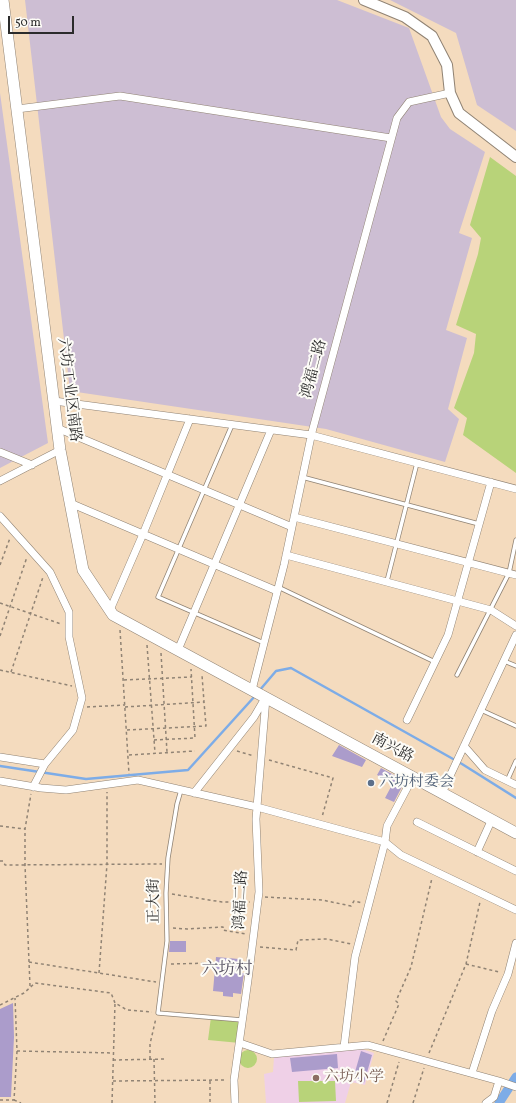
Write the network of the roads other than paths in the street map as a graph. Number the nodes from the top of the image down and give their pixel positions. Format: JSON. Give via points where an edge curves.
{"nodes":[{"id":1,"x":3,"y":0,"type":"edge"},
{"id":2,"x":364,"y":0,"type":"edge"},
{"id":3,"x":450,"y":93,"type":"junction"},
{"id":4,"x":17,"y":109,"type":"junction"},
{"id":5,"x":391,"y":138,"type":"junction"},
{"id":6,"x":516,"y":157,"type":"edge"},
{"id":7,"x":54,"y":400,"type":"junction"},
{"id":8,"x":190,"y":419,"type":"junction"},
{"id":9,"x":232,"y":424,"type":"junction"},
{"id":10,"x":57,"y":428,"type":"junction"},
{"id":11,"x":271,"y":430,"type":"junction"},
{"id":12,"x":311,"y":435,"type":"junction"},
{"id":13,"x":60,"y":450,"type":"junction"},
{"id":14,"x":0,"y":452,"type":"edge"},
{"id":15,"x":418,"y":463,"type":"junction"},
{"id":16,"x":32,"y":465,"type":"junction"},
{"id":17,"x":168,"y":474,"type":"junction"},
{"id":18,"x":302,"y":477,"type":"junction"},
{"id":19,"x":0,"y":480,"type":"edge"},
{"id":20,"x":491,"y":482,"type":"junction"},
{"id":21,"x":204,"y":489,"type":"junction"},
{"id":22,"x":516,"y":489,"type":"edge"},
{"id":23,"x":70,"y":504,"type":"junction"},
{"id":24,"x":407,"y":504,"type":"junction"},
{"id":25,"x":240,"y":505,"type":"junction"},
{"id":26,"x":0,"y":516,"type":"edge"},
{"id":27,"x":294,"y":517,"type":"junction"},
{"id":28,"x":479,"y":524,"type":"junction"},
{"id":29,"x":292,"y":527,"type":"junction"},
{"id":30,"x":143,"y":534,"type":"junction"},
{"id":31,"x":516,"y":540,"type":"edge"},
{"id":32,"x":397,"y":544,"type":"junction"},
{"id":33,"x":178,"y":549,"type":"junction"},
{"id":34,"x":286,"y":555,"type":"junction"},
{"id":35,"x":467,"y":562,"type":"junction"},
{"id":36,"x":215,"y":565,"type":"junction"},
{"id":37,"x":513,"y":574,"type":"edge"},
{"id":38,"x":386,"y":581,"type":"junction"},
{"id":39,"x":278,"y":589,"type":"junction"},
{"id":40,"x":457,"y":600,"type":"junction"},
{"id":41,"x":110,"y":610,"type":"junction"},
{"id":42,"x":492,"y":610,"type":"junction"},
{"id":43,"x":194,"y":613,"type":"junction"},
{"id":44,"x":516,"y":626,"type":"edge"},
{"id":45,"x":516,"y":634,"type":"edge"},
{"id":46,"x":264,"y":643,"type":"junction"},
{"id":47,"x":178,"y":650,"type":"junction"},
{"id":48,"x":504,"y":661,"type":"junction"},
{"id":49,"x":435,"y":662,"type":"junction"},
{"id":50,"x":516,"y":666,"type":"edge"},
{"id":51,"x":457,"y":675,"type":"dead end"},
{"id":52,"x":258,"y":693,"type":"junction"},
{"id":53,"x":481,"y":710,"type":"junction"},
{"id":54,"x":407,"y":720,"type":"dead end"},
{"id":55,"x":516,"y":726,"type":"edge"},
{"id":56,"x":464,"y":746,"type":"junction"},
{"id":57,"x":0,"y":758,"type":"edge"},
{"id":58,"x":516,"y":761,"type":"edge"},
{"id":59,"x":45,"y":764,"type":"junction"},
{"id":60,"x":413,"y":777,"type":"junction"},
{"id":61,"x":0,"y":781,"type":"edge"},
{"id":62,"x":507,"y":781,"type":"junction"},
{"id":63,"x":516,"y":785,"type":"edge"},
{"id":64,"x":33,"y":787,"type":"junction"},
{"id":65,"x":181,"y":790,"type":"junction"},
{"id":66,"x":194,"y":793,"type":"junction"},
{"id":67,"x":442,"y":793,"type":"junction"},
{"id":68,"x":257,"y":807,"type":"junction"},
{"id":69,"x":492,"y":819,"type":"junction"},
{"id":70,"x":417,"y":822,"type":"dead end"},
{"id":71,"x":516,"y":833,"type":"edge"},
{"id":72,"x":385,"y":842,"type":"junction"},
{"id":73,"x":477,"y":852,"type":"junction"},
{"id":74,"x":516,"y":871,"type":"edge"},
{"id":75,"x":516,"y":910,"type":"edge"},
{"id":76,"x":516,"y":943,"type":"edge"},
{"id":77,"x":242,"y":1020,"type":"junction"},
{"id":78,"x":240,"y":1043,"type":"junction"},
{"id":79,"x":344,"y":1047,"type":"junction"},
{"id":80,"x":472,"y":1073,"type":"junction"},
{"id":81,"x":499,"y":1081,"type":"junction"},
{"id":82,"x":516,"y":1087,"type":"edge"},
{"id":83,"x":234,"y":1103,"type":"edge"},
{"id":84,"x":486,"y":1103,"type":"edge"}],
"edges":[{"from":1,"to":4,"type":"main road","name":"六坊工业区南路"},
{"from":2,"to":3,"type":"street","via":[[405,17],[432,36],[447,65]]},
{"from":3,"to":5,"type":"street","name":"鸿福二路","via":[[409,102],[397,118]]},
{"from":3,"to":6,"type":"street","via":[[459,113]]},
{"from":4,"to":5,"type":"street","via":[[120,96]]},
{"from":4,"to":7,"type":"main road","name":"六坊工业区南路"},
{"from":5,"to":12,"type":"street","name":"鸿福二路"},
{"from":7,"to":8,"type":"street"},
{"from":7,"to":10,"type":"main road","name":"六坊工业区南路"},
{"from":8,"to":9,"type":"street"},
{"from":8,"to":17,"type":"street"},
{"from":9,"to":11,"type":"street"},
{"from":9,"to":21,"type":"lane"},
{"from":10,"to":13,"type":"main road","name":"六坊工业区南路"},
{"from":10,"to":17,"type":"street"},
{"from":11,"to":12,"type":"street"},
{"from":11,"to":25,"type":"street"},
{"from":12,"to":15,"type":"street"},
{"from":12,"to":18,"type":"street","name":"鸿福二路"},
{"from":13,"to":16,"type":"street"},
{"from":13,"to":23,"type":"main road","name":"六坊工业区南路"},
{"from":14,"to":16,"type":"street"},
{"from":15,"to":20,"type":"street"},
{"from":15,"to":24,"type":"lane"},
{"from":16,"to":19,"type":"street"},
{"from":17,"to":21,"type":"street"},
{"from":17,"to":30,"type":"street"},
{"from":18,"to":24,"type":"lane"},
{"from":18,"to":27,"type":"street","name":"鸿福二路"},
{"from":20,"to":22,"type":"street"},
{"from":20,"to":28,"type":"street"},
{"from":21,"to":25,"type":"street"},
{"from":21,"to":33,"type":"lane"},
{"from":23,"to":30,"type":"street"},
{"from":23,"to":41,"type":"main road","name":"六坊工业区南路","via":[[83,570]]},
{"from":24,"to":28,"type":"lane"},
{"from":24,"to":32,"type":"lane"},
{"from":25,"to":29,"type":"street"},
{"from":25,"to":36,"type":"street"},
{"from":26,"to":59,"type":"street","via":[[50,572],[69,612],[69,637],[82,698],[73,730]]},
{"from":27,"to":29,"type":"street","name":"鸿福二路"},
{"from":27,"to":32,"type":"street"},
{"from":28,"to":35,"type":"street"},
{"from":29,"to":34,"type":"street","name":"鸿福二路"},
{"from":30,"to":33,"type":"street"},
{"from":30,"to":41,"type":"street"},
{"from":31,"to":37,"type":"lane"},
{"from":32,"to":35,"type":"street"},
{"from":32,"to":38,"type":"lane"},
{"from":33,"to":36,"type":"street"},
{"from":33,"to":43,"type":"lane","via":[[158,597]]},
{"from":34,"to":38,"type":"street"},
{"from":34,"to":39,"type":"street","name":"鸿福二路"},
{"from":35,"to":37,"type":"street"},
{"from":35,"to":40,"type":"street"},
{"from":36,"to":39,"type":"street"},
{"from":36,"to":43,"type":"street"},
{"from":37,"to":42,"type":"lane"},
{"from":38,"to":40,"type":"street"},
{"from":39,"to":46,"type":"street","name":"鸿福二路"},
{"from":39,"to":49,"type":"lane"},
{"from":40,"to":42,"type":"street"},
{"from":40,"to":49,"type":"street","via":[[448,635]]},
{"from":41,"to":47,"type":"main road","name":"六坊工业区南路","via":[[113,615]]},
{"from":42,"to":44,"type":"street"},
{"from":42,"to":51,"type":"lane"},
{"from":43,"to":46,"type":"lane"},
{"from":43,"to":47,"type":"street"},
{"from":45,"to":48,"type":"street"},
{"from":46,"to":52,"type":"street","name":"鸿福二路"},
{"from":47,"to":52,"type":"main road","name":"六坊工业区南路"},
{"from":48,"to":50,"type":"lane"},
{"from":48,"to":53,"type":"street"},
{"from":49,"to":54,"type":"street"},
{"from":52,"to":60,"type":"main road","name":"南兴路"},
{"from":52,"to":66,"type":"street","via":[[254,718]]},
{"from":52,"to":68,"type":"street","name":"鸿福二路","via":[[261,758]]},
{"from":53,"to":55,"type":"lane"},
{"from":53,"to":56,"type":"street"},
{"from":56,"to":62,"type":"street","via":[[485,770]]},
{"from":56,"to":67,"type":"street"},
{"from":57,"to":59,"type":"street"},
{"from":58,"to":62,"type":"lane"},
{"from":59,"to":64,"type":"street"},
{"from":60,"to":67,"type":"main road","name":"南兴路"},
{"from":60,"to":72,"type":"street","via":[[387,826]]},
{"from":61,"to":64,"type":"street"},
{"from":62,"to":63,"type":"street"},
{"from":64,"to":65,"type":"street","via":[[66,790],[138,780]]},
{"from":65,"to":66,"type":"street"},
{"from":65,"to":77,"type":"lane","name":"正大街","via":[[168,864],[167,927],[158,1013]]},
{"from":66,"to":68,"type":"street"},
{"from":67,"to":69,"type":"main road","name":"南兴路"},
{"from":68,"to":72,"type":"street"},
{"from":68,"to":77,"type":"street","name":"鸿福二路","via":[[258,900]]},
{"from":69,"to":71,"type":"main road","name":"南兴路"},
{"from":69,"to":73,"type":"street"},
{"from":70,"to":73,"type":"street"},
{"from":72,"to":75,"type":"street","via":[[401,855]]},
{"from":72,"to":79,"type":"street","via":[[355,958]]},
{"from":73,"to":74,"type":"street"},
{"from":76,"to":80,"type":"street","via":[[508,974],[492,1011]]},
{"from":77,"to":78,"type":"street","name":"鸿福二路"},
{"from":78,"to":79,"type":"street","via":[[272,1054]]},
{"from":78,"to":83,"type":"street","name":"鸿福二路","via":[[234,1080]]},
{"from":79,"to":80,"type":"street","via":[[368,1045]]},
{"from":80,"to":81,"type":"street"},
{"from":81,"to":82,"type":"street"},
{"from":81,"to":84,"type":"street","via":[[494,1097]]}]}
